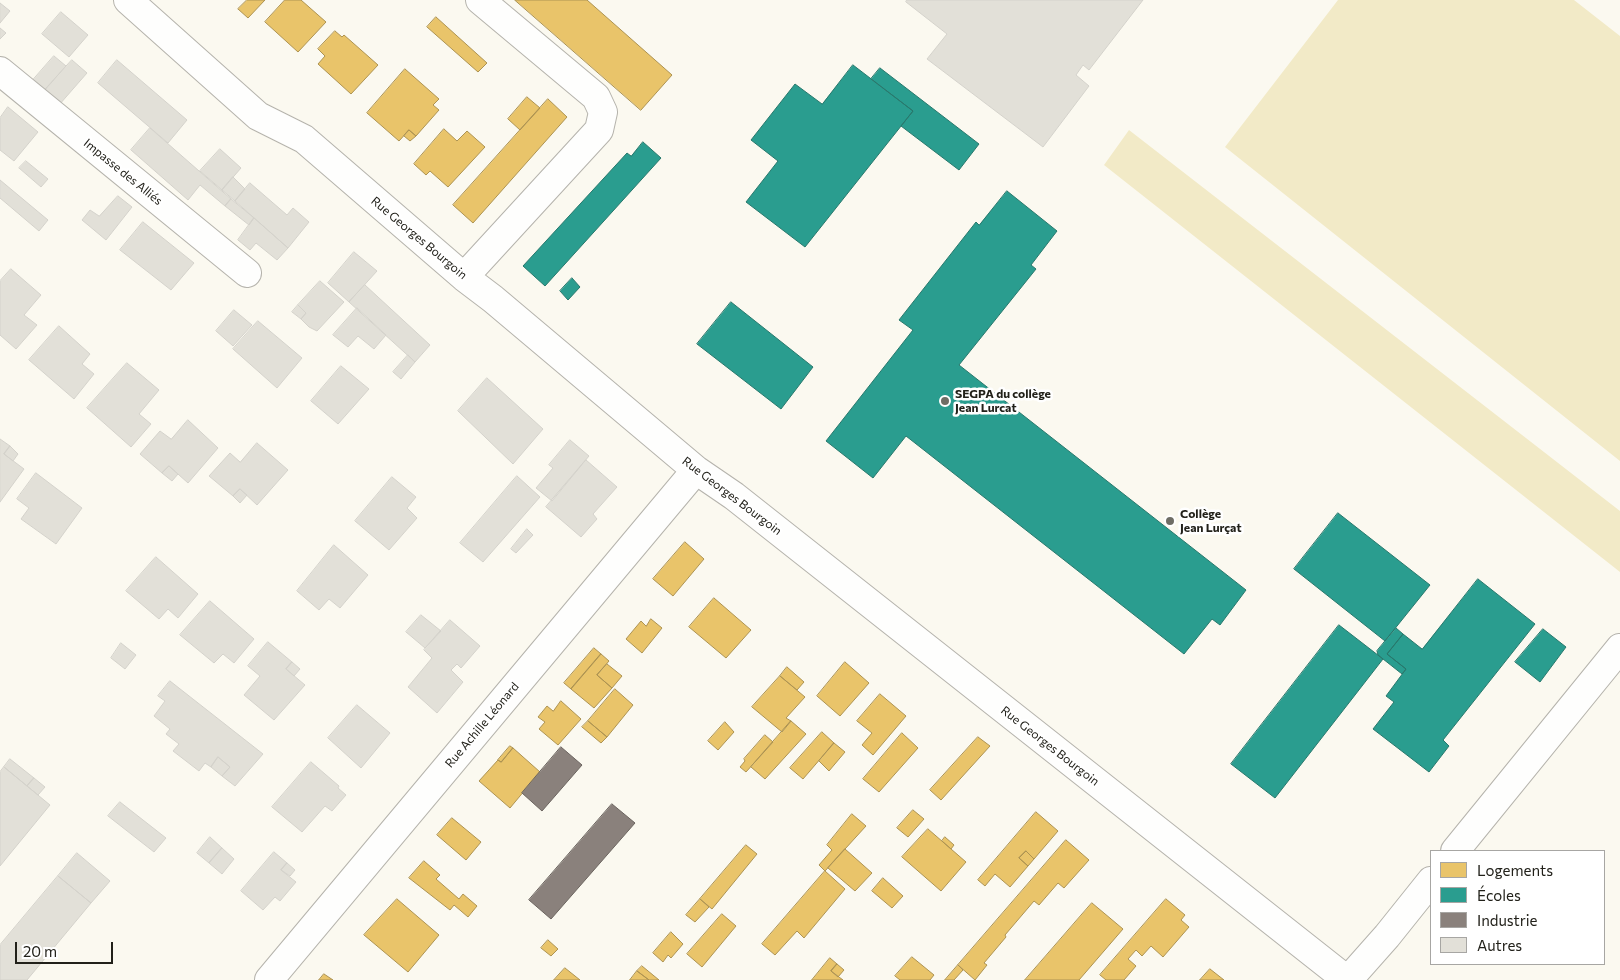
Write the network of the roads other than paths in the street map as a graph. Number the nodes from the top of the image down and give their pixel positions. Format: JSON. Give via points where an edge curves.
{"nodes":[{"id":1,"x":128,"y":0,"type":"edge"},
{"id":2,"x":480,"y":0,"type":"edge"},
{"id":3,"x":0,"y":71,"type":"edge"},
{"id":4,"x":246,"y":273,"type":"dead end"},
{"id":5,"x":464,"y":276,"type":"junction"},
{"id":6,"x":696,"y":470,"type":"junction"},
{"id":7,"x":1620,"y":648,"type":"edge"},
{"id":8,"x":1456,"y":850,"type":"edge"},
{"id":9,"x":1430,"y":882,"type":"edge"},
{"id":10,"x":269,"y":980,"type":"edge"},
{"id":11,"x":1347,"y":980,"type":"edge"}],
"edges":[{"from":1,"to":5,"type":"street","name":"Rue Georges Bourgoin","via":[[258,116],[304,139]]},
{"from":2,"to":5,"type":"street","via":[[596,97],[602,112],[599,130]]},
{"from":3,"to":4,"type":"street","name":"Impasse des Alliés"},
{"from":5,"to":6,"type":"street","name":"Rue Georges Bourgoin"},
{"from":6,"to":10,"type":"street","name":"Rue Achille Léonard"},
{"from":6,"to":11,"type":"street","name":"Rue Georges Bourgoin","via":[[742,502]]},
{"from":7,"to":8,"type":"street"},
{"from":9,"to":11,"type":"street"}]}
